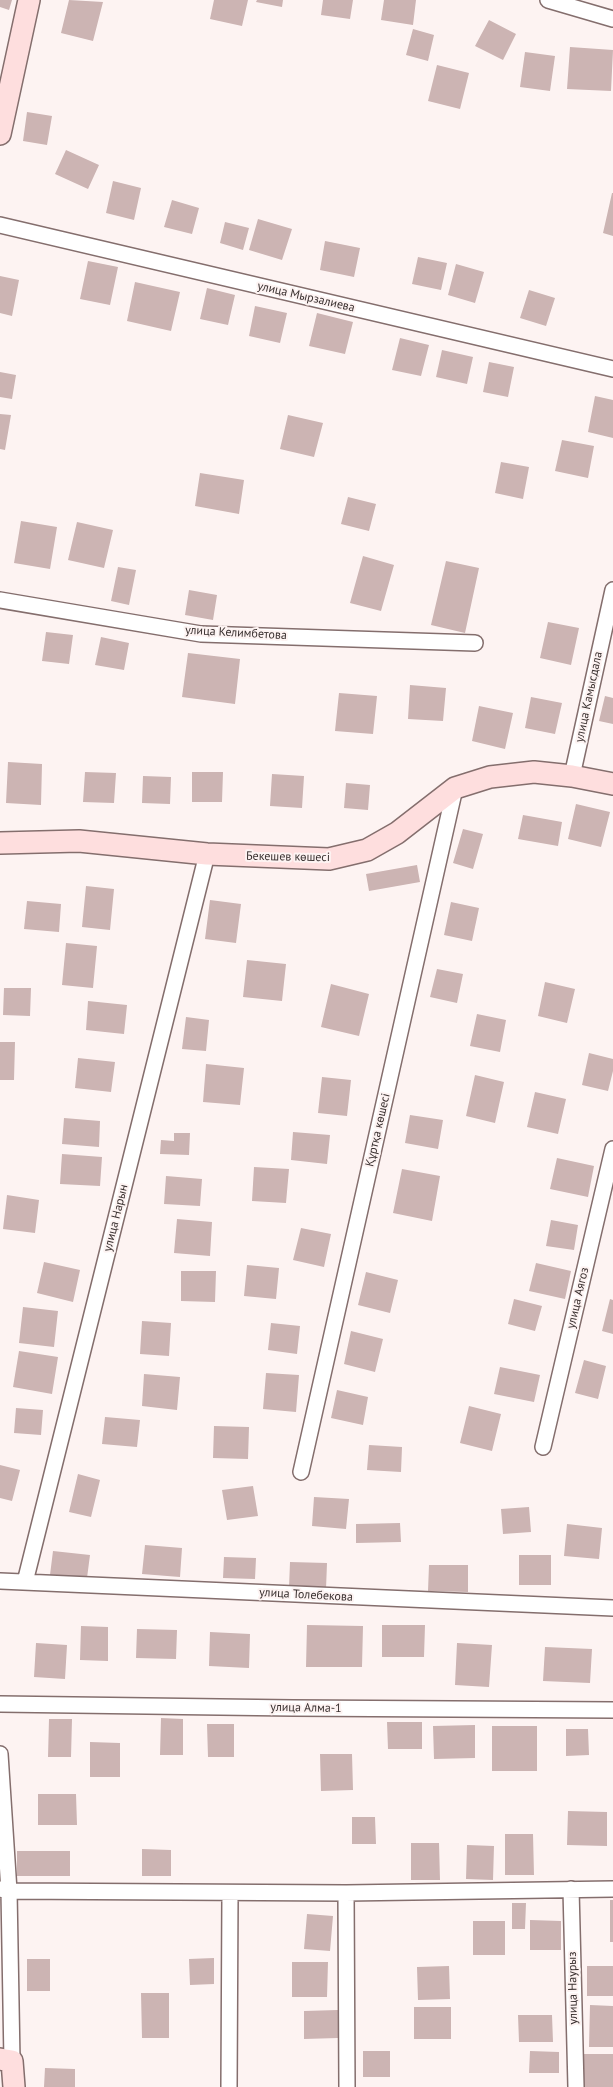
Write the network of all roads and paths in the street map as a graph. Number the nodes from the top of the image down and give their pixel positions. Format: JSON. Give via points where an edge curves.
{"nodes":[{"id":1,"x":29,"y":0,"type":"edge"},
{"id":2,"x":548,"y":0,"type":"edge"},
{"id":3,"x":613,"y":19,"type":"edge"},
{"id":4,"x":0,"y":134,"type":"edge"},
{"id":5,"x":0,"y":225,"type":"edge"},
{"id":6,"x":613,"y":369,"type":"edge"},
{"id":7,"x":613,"y":590,"type":"edge"},
{"id":8,"x":0,"y":600,"type":"edge"},
{"id":9,"x":475,"y":643,"type":"dead end"},
{"id":10,"x":572,"y":776,"type":"junction"},
{"id":11,"x":613,"y":784,"type":"edge"},
{"id":12,"x":455,"y":788,"type":"junction"},
{"id":13,"x":0,"y":843,"type":"edge"},
{"id":14,"x":207,"y":854,"type":"junction"},
{"id":15,"x":613,"y":1149,"type":"edge"},
{"id":16,"x":543,"y":1447,"type":"dead end"},
{"id":17,"x":301,"y":1472,"type":"dead end"},
{"id":18,"x":0,"y":1581,"type":"edge"},
{"id":19,"x":25,"y":1582,"type":"junction"},
{"id":20,"x":613,"y":1608,"type":"edge"},
{"id":21,"x":0,"y":1704,"type":"edge"},
{"id":22,"x":613,"y":1710,"type":"edge"},
{"id":23,"x":0,"y":1754,"type":"edge"},
{"id":24,"x":571,"y":1889,"type":"junction"},
{"id":25,"x":613,"y":1889,"type":"edge"},
{"id":26,"x":4,"y":1890,"type":"edge"},
{"id":27,"x":230,"y":1893,"type":"junction"},
{"id":28,"x":346,"y":1893,"type":"junction"},
{"id":29,"x":6,"y":2060,"type":"edge"},
{"id":30,"x":14,"y":2087,"type":"edge"},
{"id":31,"x":229,"y":2087,"type":"edge"},
{"id":32,"x":347,"y":2087,"type":"edge"},
{"id":33,"x":576,"y":2087,"type":"edge"}],
"edges":[{"from":1,"to":4,"type":"main road"},
{"from":2,"to":3,"type":"street"},
{"from":5,"to":6,"type":"street","name":"улица Мырзалиева"},
{"from":7,"to":10,"type":"street","name":"улица Камысдала"},
{"from":8,"to":9,"type":"street","name":"улица Келимбетова","via":[[201,634]]},
{"from":10,"to":11,"type":"main road","name":"Бекешев көшесі"},
{"from":10,"to":12,"type":"main road","name":"Бекешев көшесі","via":[[534,772],[490,777]]},
{"from":12,"to":14,"type":"main road","name":"Бекешев көшесі","via":[[397,833],[367,850],[329,859]]},
{"from":12,"to":17,"type":"street","name":"Құртқа көшесі"},
{"from":13,"to":14,"type":"main road","name":"Бекешев көшесі","via":[[79,842]]},
{"from":14,"to":19,"type":"street","name":"улица Нарын"},
{"from":15,"to":16,"type":"street","name":"улица Аягоз"},
{"from":18,"to":19,"type":"street","name":"улица Толебекова"},
{"from":19,"to":20,"type":"street","name":"улица Толебекова"},
{"from":21,"to":22,"type":"street","name":"улица Алма-1"},
{"from":23,"to":26,"type":"street"},
{"from":24,"to":25,"type":"street"},
{"from":24,"to":28,"type":"street"},
{"from":24,"to":33,"type":"street","name":"улица Наурыз"},
{"from":26,"to":27,"type":"street"},
{"from":26,"to":29,"type":"street"},
{"from":27,"to":28,"type":"street"},
{"from":27,"to":31,"type":"street"},
{"from":28,"to":32,"type":"street"},
{"from":29,"to":30,"type":"main road"}]}
